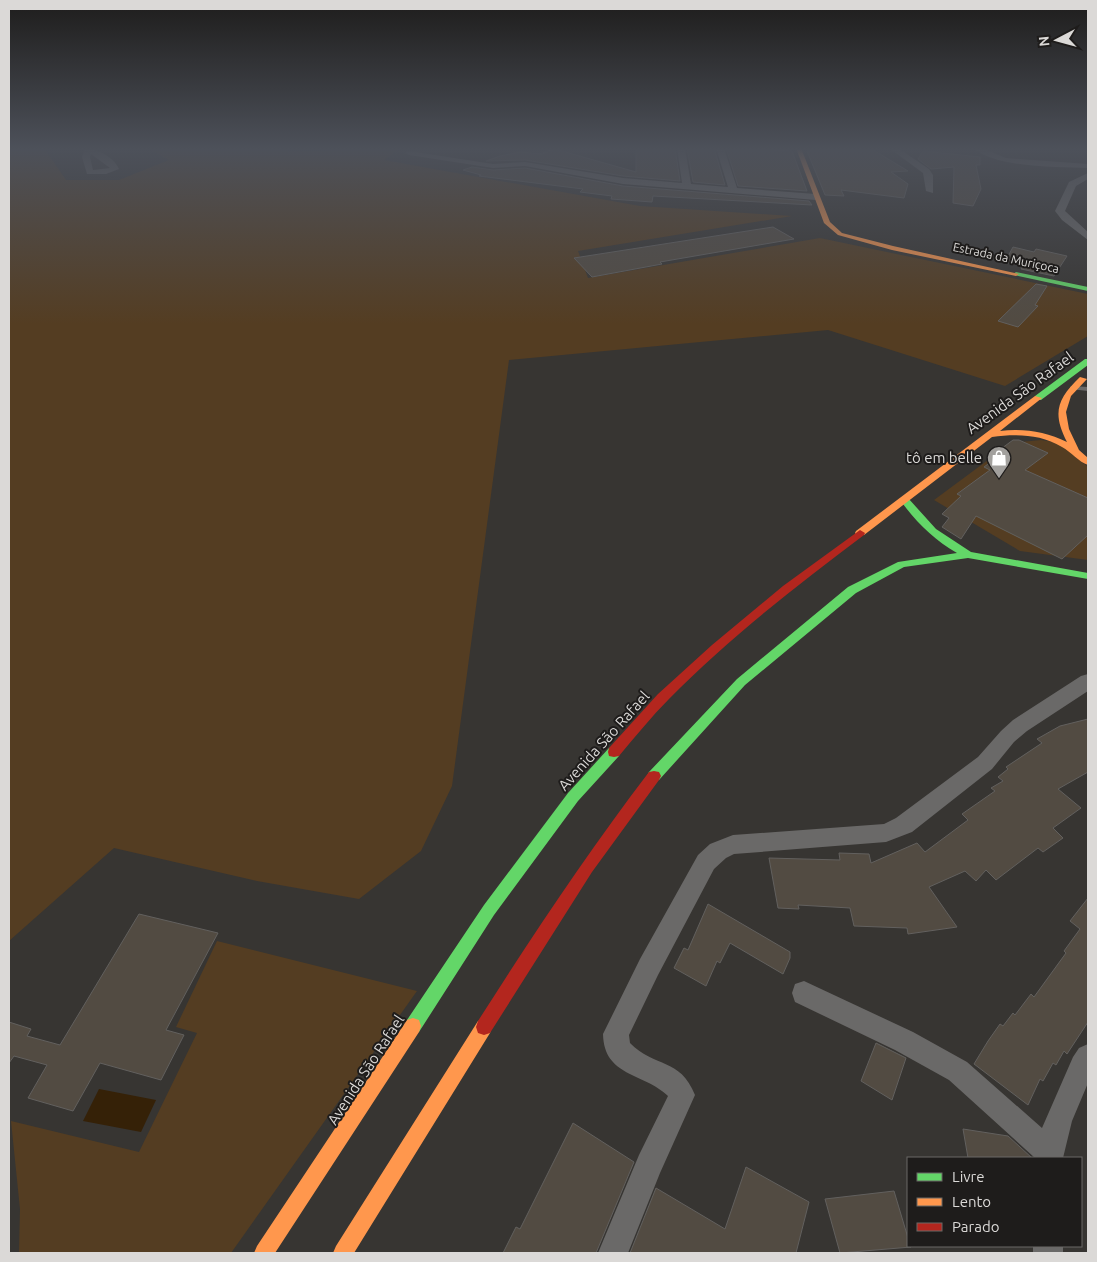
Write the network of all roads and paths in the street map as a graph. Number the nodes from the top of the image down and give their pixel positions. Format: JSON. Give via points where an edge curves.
{"nodes":[{"id":1,"x":820,"y":207,"type":"edge"},
{"id":2,"x":1062,"y":207,"type":"edge"},
{"id":3,"x":1088,"y":238,"type":"edge"},
{"id":4,"x":1088,"y":289,"type":"edge"},
{"id":5,"x":1088,"y":361,"type":"edge"},
{"id":6,"x":1088,"y":375,"type":"edge"},
{"id":7,"x":1071,"y":388,"type":"junction"},
{"id":8,"x":1088,"y":389,"type":"edge"},
{"id":9,"x":987,"y":436,"type":"junction"},
{"id":10,"x":1075,"y":449,"type":"junction"},
{"id":11,"x":1088,"y":462,"type":"edge"},
{"id":12,"x":905,"y":500,"type":"junction"},
{"id":13,"x":968,"y":556,"type":"junction"},
{"id":14,"x":1088,"y":576,"type":"edge"},
{"id":15,"x":1088,"y":681,"type":"edge"},
{"id":16,"x":804,"y":993,"type":"dead end"},
{"id":17,"x":1088,"y":1057,"type":"edge"},
{"id":18,"x":1049,"y":1155,"type":"edge"},
{"id":19,"x":264,"y":1253,"type":"edge"},
{"id":20,"x":343,"y":1253,"type":"edge"},
{"id":21,"x":613,"y":1253,"type":"edge"}],
"edges":[{"from":1,"to":4,"type":"main road","name":"Estrada da Muriçoca","via":[[829,227],[840,234]]},
{"from":2,"to":3,"type":"street","via":[[1060,211]]},
{"from":5,"to":9,"type":"main road","name":"Avenida São Rafael"},
{"from":6,"to":7,"type":"main road","name":"Avenida São Rafael"},
{"from":7,"to":8,"type":"lane"},
{"from":7,"to":10,"type":"main road","name":"Avenida São Rafael","via":[[1063,397],[1060,413],[1066,435]]},
{"from":9,"to":10,"type":"main road","via":[[1008,432],[1038,433],[1063,441]]},
{"from":9,"to":12,"type":"main road","name":"Avenida São Rafael"},
{"from":10,"to":11,"type":"main road"},
{"from":12,"to":13,"type":"main road","via":[[934,536]]},
{"from":12,"to":19,"type":"main road","name":"Avenida São Rafael","via":[[793,582],[734,632],[669,691],[573,797],[489,910]]},
{"from":13,"to":14,"type":"main road"},
{"from":13,"to":20,"type":"main road","via":[[902,564],[852,590],[741,682],[664,763],[566,897]]},
{"from":15,"to":21,"type":"street","via":[[1010,734],[985,763],[904,825],[886,833],[733,845],[718,851],[706,862],[616,1034],[622,1054],[677,1085],[682,1094]]},
{"from":16,"to":18,"type":"street","via":[[904,1041],[958,1072]]},
{"from":17,"to":18,"type":"street","via":[[1078,1073]]}]}
